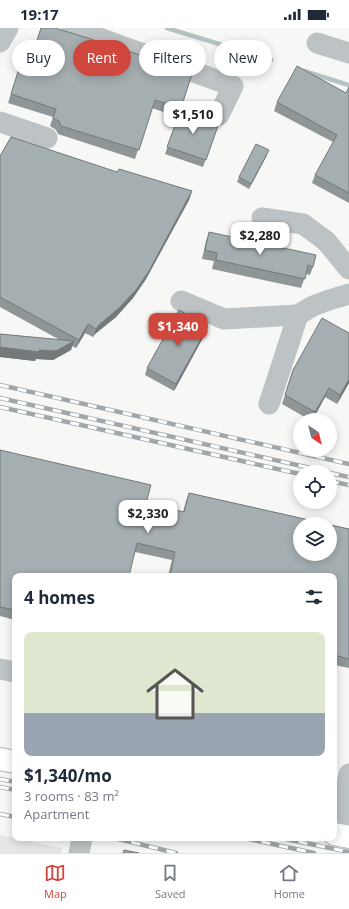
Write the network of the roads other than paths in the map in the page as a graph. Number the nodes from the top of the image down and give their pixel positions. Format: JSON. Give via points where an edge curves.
{"nodes":[{"id":1,"x":8,"y":28,"type":"edge"},
{"id":2,"x":70,"y":28,"type":"edge"},
{"id":3,"x":0,"y":42,"type":"edge"},
{"id":4,"x":317,"y":43,"type":"dead end"},
{"id":5,"x":349,"y":53,"type":"edge"},
{"id":6,"x":219,"y":115,"type":"dead end"},
{"id":7,"x":0,"y":122,"type":"edge"},
{"id":8,"x":47,"y":138,"type":"dead end"},
{"id":9,"x":262,"y":218,"type":"dead end"},
{"id":10,"x":349,"y":269,"type":"edge"},
{"id":11,"x":349,"y":294,"type":"edge"},
{"id":12,"x":181,"y":301,"type":"dead end"},
{"id":13,"x":298,"y":315,"type":"junction"},
{"id":14,"x":269,"y":404,"type":"dead end"},
{"id":15,"x":0,"y":669,"type":"edge"},
{"id":16,"x":12,"y":671,"type":"edge"},
{"id":17,"x":0,"y":759,"type":"edge"},
{"id":18,"x":12,"y":761,"type":"edge"},
{"id":19,"x":349,"y":774,"type":"edge"},
{"id":20,"x":340,"y":835,"type":"edge"},
{"id":21,"x":81,"y":841,"type":"edge"},
{"id":22,"x":79,"y":853,"type":"edge"}],
"edges":[{"from":1,"to":3,"type":"street"},
{"from":2,"to":6,"type":"street","via":[[233,86]]},
{"from":4,"to":5,"type":"street"},
{"from":7,"to":8,"type":"street"},
{"from":9,"to":10,"type":"street","via":[[303,224],[326,240]]},
{"from":11,"to":13,"type":"street","via":[[313,306]]},
{"from":12,"to":13,"type":"street","via":[[224,319]]},
{"from":13,"to":14,"type":"street"},
{"from":15,"to":16,"type":"street"},
{"from":17,"to":18,"type":"main road"},
{"from":19,"to":20,"type":"street"},
{"from":21,"to":22,"type":"street"}]}
